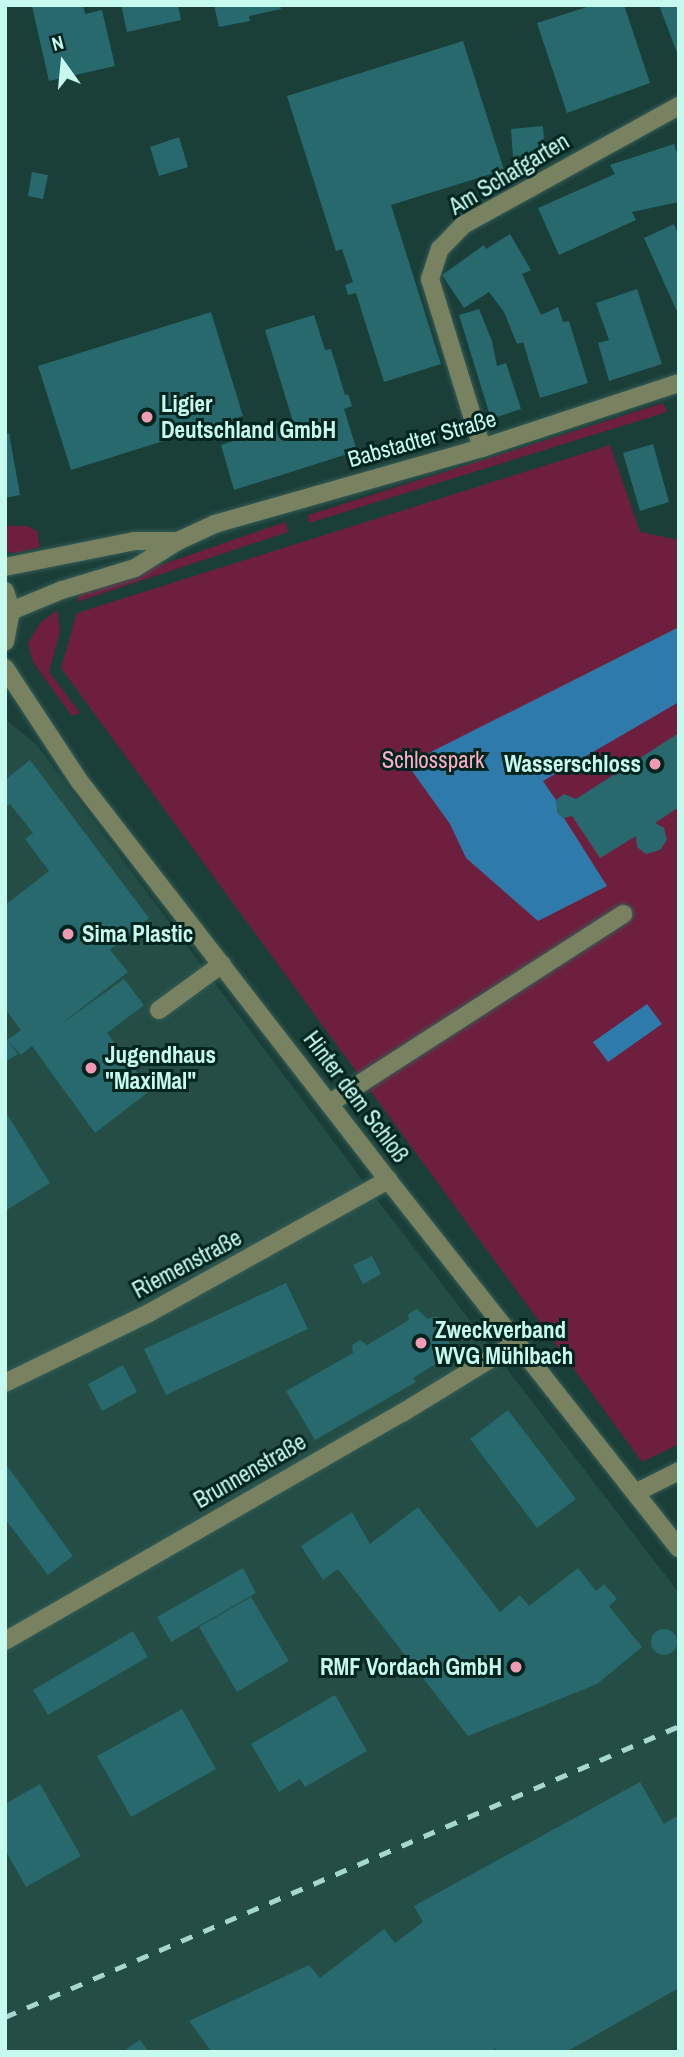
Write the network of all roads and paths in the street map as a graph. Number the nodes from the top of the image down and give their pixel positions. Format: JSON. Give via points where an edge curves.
{"nodes":[{"id":1,"x":679,"y":106,"type":"edge"},
{"id":2,"x":679,"y":383,"type":"edge"},
{"id":3,"x":482,"y":448,"type":"junction"},
{"id":4,"x":178,"y":541,"type":"junction"},
{"id":5,"x":5,"y":567,"type":"edge"},
{"id":6,"x":5,"y":591,"type":"edge"},
{"id":7,"x":11,"y":611,"type":"junction"},
{"id":8,"x":5,"y":641,"type":"edge"},
{"id":9,"x":5,"y":668,"type":"edge"},
{"id":10,"x":623,"y":914,"type":"dead end"},
{"id":11,"x":222,"y":964,"type":"junction"},
{"id":12,"x":159,"y":1010,"type":"dead end"},
{"id":13,"x":330,"y":1103,"type":"junction"},
{"id":14,"x":388,"y":1180,"type":"junction"},
{"id":15,"x":518,"y":1342,"type":"junction"},
{"id":16,"x":5,"y":1383,"type":"edge"},
{"id":17,"x":679,"y":1471,"type":"edge"},
{"id":18,"x":637,"y":1492,"type":"junction"},
{"id":19,"x":679,"y":1548,"type":"edge"},
{"id":20,"x":5,"y":1641,"type":"edge"}],
"edges":[{"from":1,"to":3,"type":"street","name":"Am Schafgarten","via":[[463,225],[440,249],[430,279]]},
{"from":2,"to":3,"type":"street","name":"Babstadter Straße"},
{"from":3,"to":4,"type":"street","name":"Babstadter Straße","via":[[215,524]]},
{"from":4,"to":5,"type":"street","name":"Babstadter Straße","via":[[135,541]]},
{"from":4,"to":7,"type":"street","name":"Babstadter Straße","via":[[135,568]]},
{"from":6,"to":7,"type":"street"},
{"from":7,"to":8,"type":"street"},
{"from":9,"to":11,"type":"street","name":"Hinter dem Schloß","via":[[80,782]]},
{"from":10,"to":13,"type":"street"},
{"from":11,"to":12,"type":"street"},
{"from":11,"to":13,"type":"street","name":"Hinter dem Schloß"},
{"from":13,"to":14,"type":"street","name":"Hinter dem Schloß"},
{"from":14,"to":15,"type":"street","name":"Hinter dem Schloß"},
{"from":14,"to":16,"type":"street","name":"Riemenstraße","via":[[174,1300]]},
{"from":15,"to":18,"type":"street","name":"Hinter dem Schloß"},
{"from":15,"to":20,"type":"street","name":"Brunnenstraße"},
{"from":17,"to":18,"type":"street"},
{"from":18,"to":19,"type":"street","name":"Hinter dem Schloß"}]}
